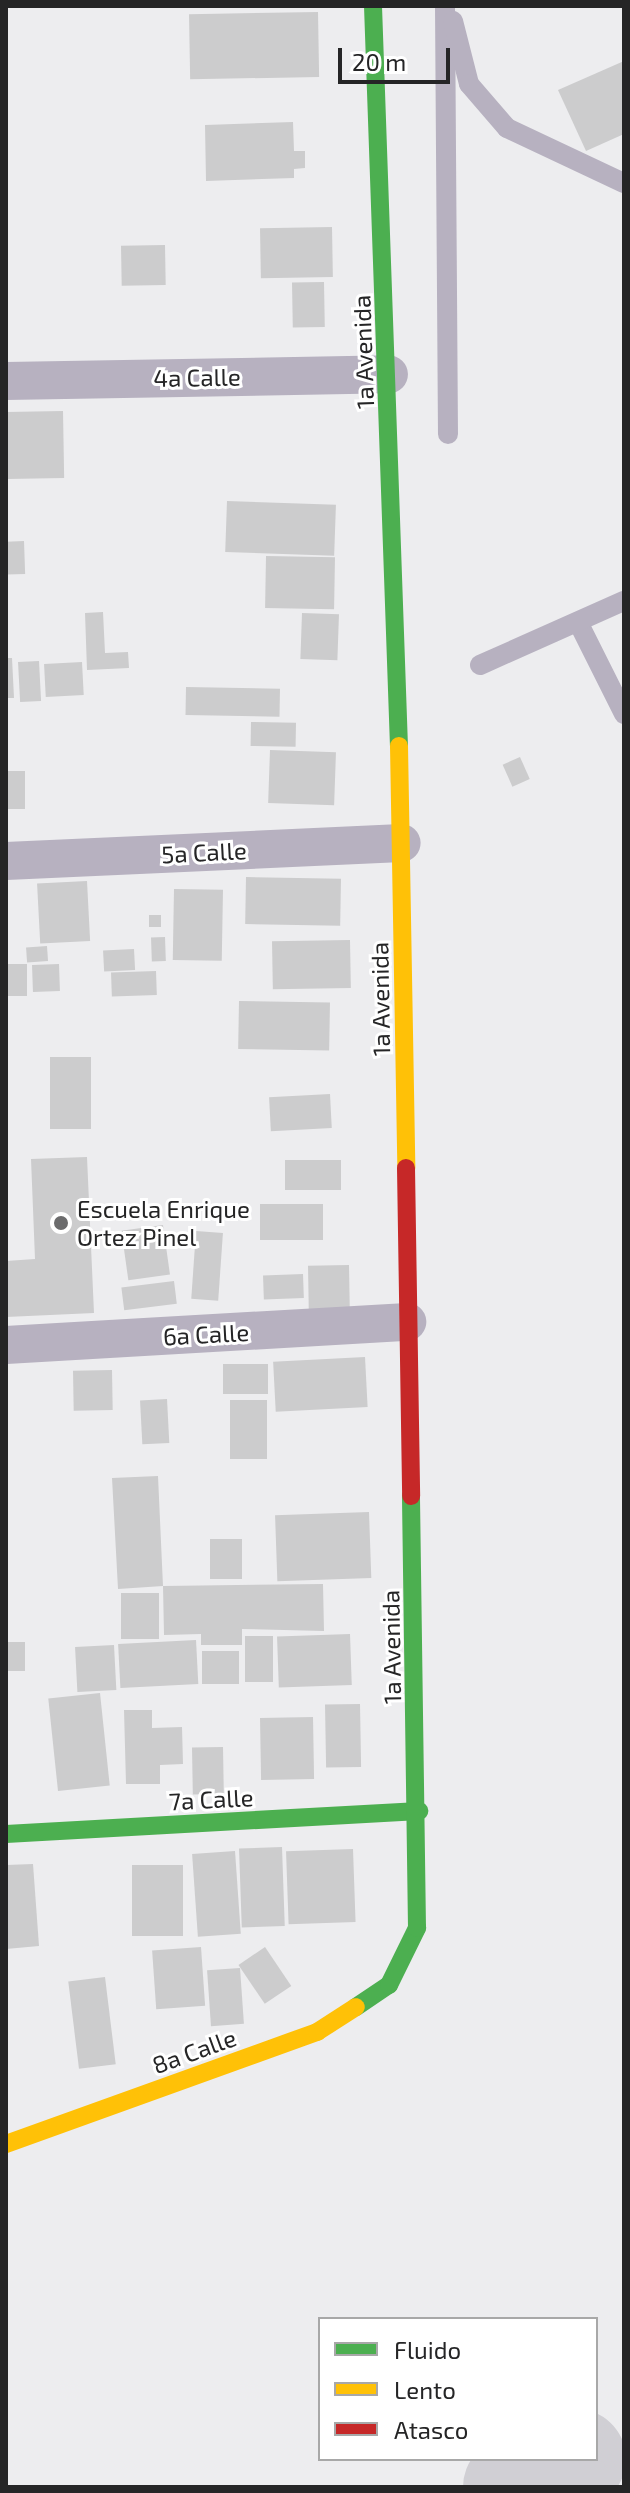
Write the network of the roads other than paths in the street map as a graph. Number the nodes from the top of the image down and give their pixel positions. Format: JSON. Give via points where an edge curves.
{"nodes":[{"id":1,"x":373,"y":6,"type":"edge"},
{"id":2,"x":447,"y":6,"type":"edge"},
{"id":3,"x":624,"y":183,"type":"edge"},
{"id":4,"x":389,"y":374,"type":"junction"},
{"id":5,"x":6,"y":381,"type":"edge"},
{"id":6,"x":448,"y":434,"type":"dead end"},
{"id":7,"x":624,"y":601,"type":"edge"},
{"id":8,"x":578,"y":622,"type":"junction"},
{"id":9,"x":480,"y":665,"type":"dead end"},
{"id":10,"x":624,"y":714,"type":"edge"},
{"id":11,"x":402,"y":843,"type":"junction"},
{"id":12,"x":6,"y":861,"type":"edge"},
{"id":13,"x":407,"y":1322,"type":"junction"},
{"id":14,"x":6,"y":1345,"type":"edge"},
{"id":15,"x":419,"y":1811,"type":"junction"},
{"id":16,"x":6,"y":1834,"type":"edge"},
{"id":17,"x":389,"y":1985,"type":"joint"},
{"id":18,"x":6,"y":2144,"type":"edge"}],
"edges":[{"from":1,"to":4,"type":"street","name":"1a Avenida"},
{"from":2,"to":3,"type":"lane","via":[[469,84],[507,128]]},
{"from":2,"to":6,"type":"lane"},
{"from":4,"to":5,"type":"street","name":"4a Calle"},
{"from":4,"to":11,"type":"street","name":"1a Avenida"},
{"from":7,"to":8,"type":"lane"},
{"from":8,"to":9,"type":"lane"},
{"from":8,"to":10,"type":"lane"},
{"from":11,"to":12,"type":"street","name":"5a Calle"},
{"from":11,"to":13,"type":"street","name":"1a Avenida"},
{"from":13,"to":14,"type":"street","name":"6a Calle"},
{"from":13,"to":15,"type":"street","name":"1a Avenida"},
{"from":15,"to":16,"type":"street","name":"7a Calle"},
{"from":15,"to":17,"type":"street","name":"1a Avenida","via":[[417,1928]]},
{"from":17,"to":18,"type":"street","name":"8a Calle","via":[[317,2032]]}]}
